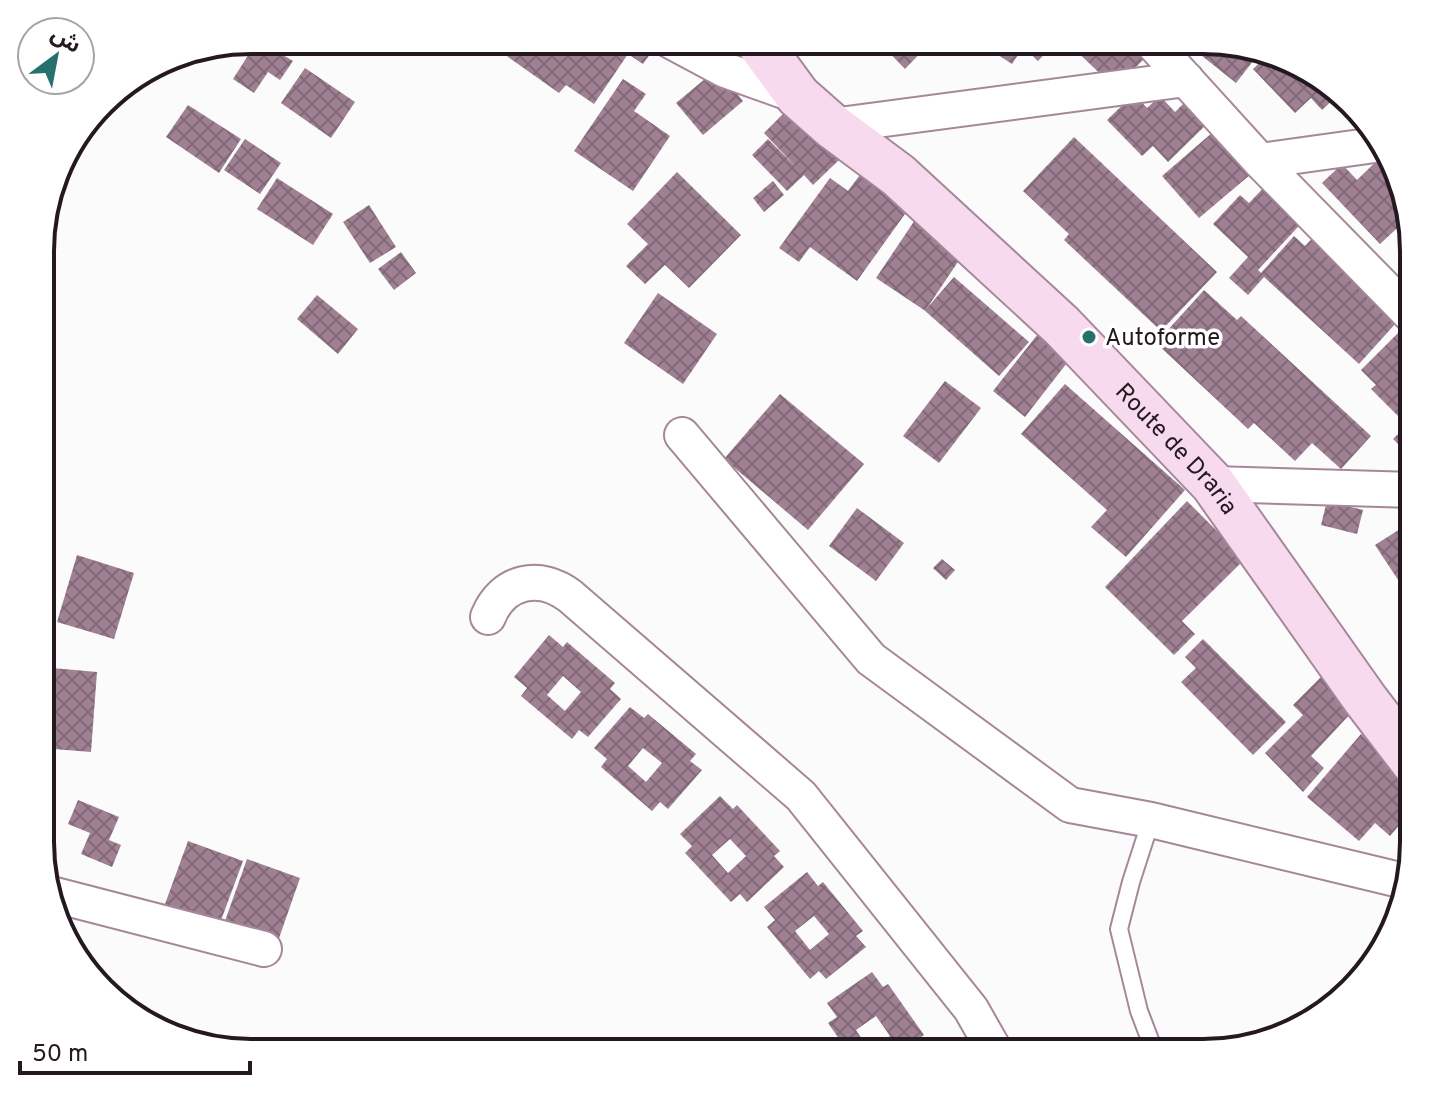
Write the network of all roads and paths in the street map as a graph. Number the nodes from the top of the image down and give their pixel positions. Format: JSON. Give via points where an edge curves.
{"nodes":[{"id":1,"x":695,"y":54,"type":"edge"},
{"id":2,"x":767,"y":54,"type":"edge"},
{"id":3,"x":1163,"y":54,"type":"edge"},
{"id":4,"x":1186,"y":79,"type":"junction"},
{"id":5,"x":798,"y":96,"type":"junction"},
{"id":6,"x":832,"y":126,"type":"junction"},
{"id":7,"x":1370,"y":146,"type":"edge"},
{"id":8,"x":1260,"y":161,"type":"junction"},
{"id":9,"x":1400,"y":304,"type":"edge"},
{"id":10,"x":682,"y":435,"type":"dead end"},
{"id":11,"x":1213,"y":484,"type":"junction"},
{"id":12,"x":1400,"y":490,"type":"edge"},
{"id":13,"x":488,"y":617,"type":"dead end"},
{"id":14,"x":1400,"y":745,"type":"edge"},
{"id":15,"x":1151,"y":820,"type":"junction"},
{"id":16,"x":1396,"y":879,"type":"edge"},
{"id":17,"x":62,"y":897,"type":"edge"},
{"id":18,"x":264,"y":949,"type":"dead end"},
{"id":19,"x":988,"y":1039,"type":"edge"},
{"id":20,"x":1150,"y":1039,"type":"edge"}],
"edges":[{"from":1,"to":5,"type":"street"},
{"from":2,"to":5,"type":"main road","name":"Route de Draria"},
{"from":3,"to":4,"type":"street"},
{"from":4,"to":6,"type":"street"},
{"from":4,"to":8,"type":"street"},
{"from":5,"to":6,"type":"main road","name":"Route de Draria"},
{"from":6,"to":11,"type":"main road","name":"Route de Draria","via":[[898,175],[1062,326]]},
{"from":7,"to":8,"type":"street"},
{"from":8,"to":9,"type":"street"},
{"from":10,"to":15,"type":"street","via":[[871,659],[1070,805]]},
{"from":11,"to":12,"type":"street"},
{"from":11,"to":14,"type":"main road","name":"Route de Draria"},
{"from":13,"to":19,"type":"street","via":[[500,597],[519,584],[546,583],[570,596],[801,796],[971,1009]]},
{"from":15,"to":16,"type":"street"},
{"from":15,"to":20,"type":"lane","via":[[1119,929]]},
{"from":17,"to":18,"type":"street"}]}
